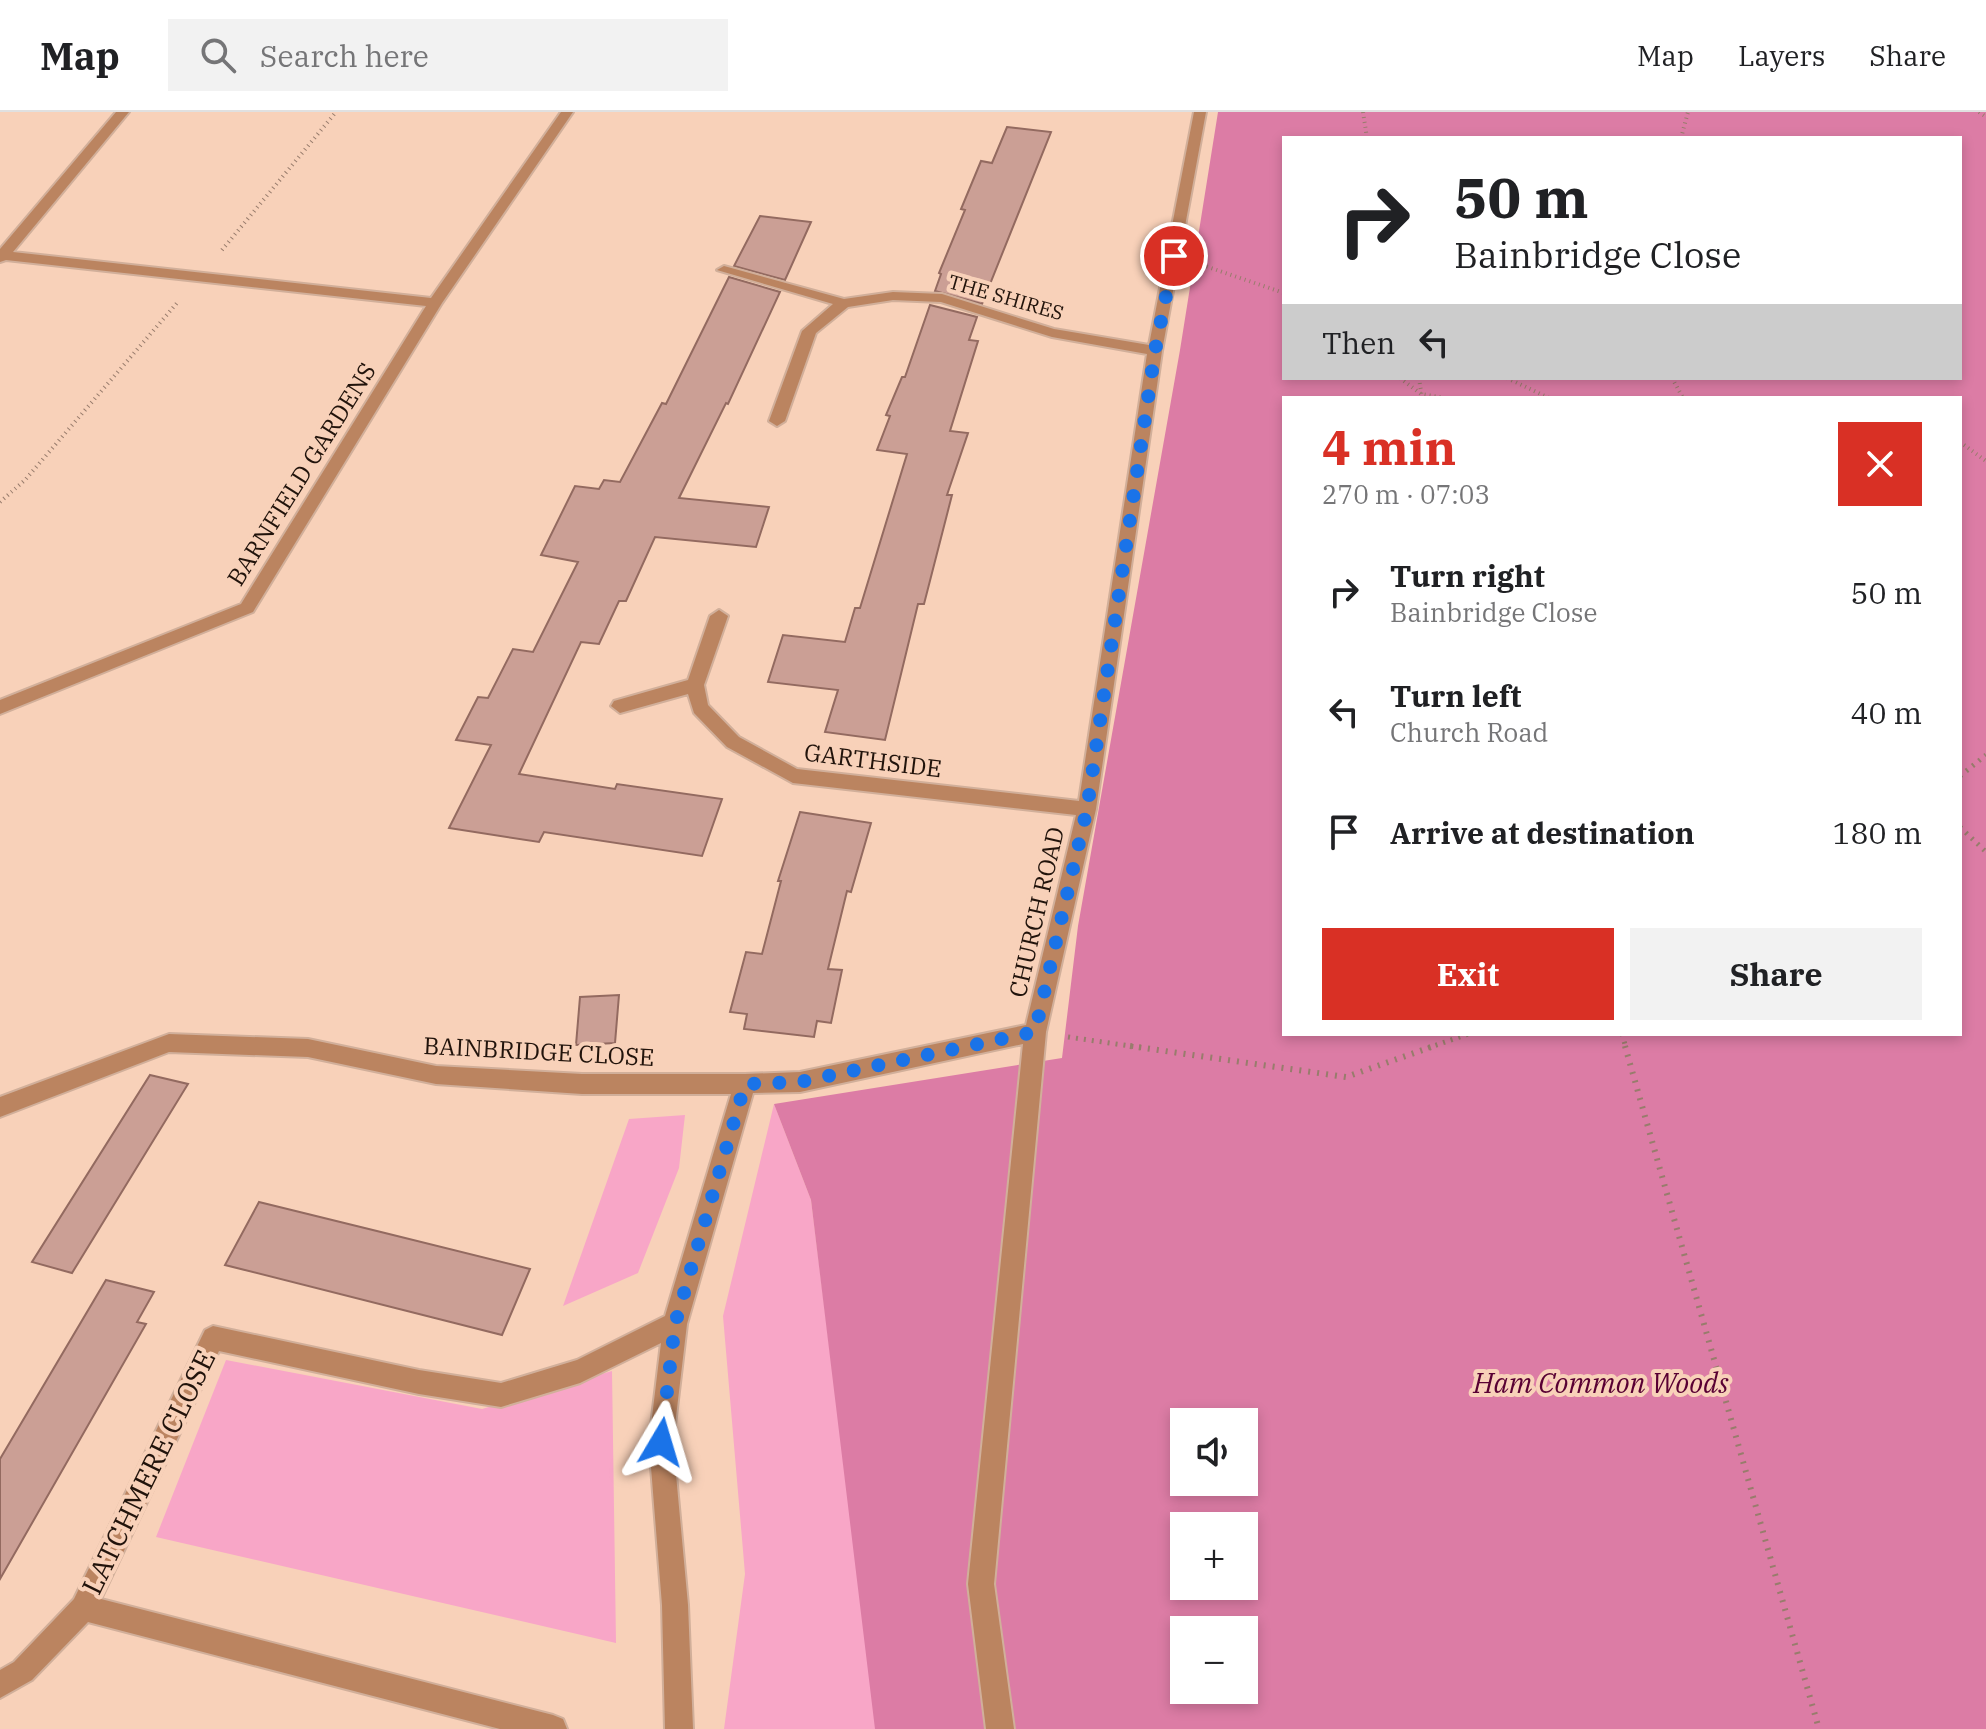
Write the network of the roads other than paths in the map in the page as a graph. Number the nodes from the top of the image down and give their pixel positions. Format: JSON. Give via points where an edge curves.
{"nodes":[{"id":1,"x":123,"y":112,"type":"edge"},
{"id":2,"x":567,"y":112,"type":"edge"},
{"id":3,"x":1200,"y":112,"type":"edge"},
{"id":4,"x":2,"y":257,"type":"edge"},
{"id":5,"x":724,"y":270,"type":"dead end"},
{"id":6,"x":435,"y":303,"type":"junction"},
{"id":7,"x":844,"y":303,"type":"junction"},
{"id":8,"x":1155,"y":351,"type":"junction"},
{"id":9,"x":777,"y":421,"type":"dead end"},
{"id":10,"x":719,"y":616,"type":"dead end"},
{"id":11,"x":695,"y":685,"type":"junction"},
{"id":12,"x":620,"y":706,"type":"dead end"},
{"id":13,"x":0,"y":707,"type":"edge"},
{"id":14,"x":1087,"y":809,"type":"junction"},
{"id":15,"x":1035,"y":1032,"type":"junction"},
{"id":16,"x":745,"y":1084,"type":"junction"},
{"id":17,"x":0,"y":1107,"type":"edge"},
{"id":18,"x":675,"y":1324,"type":"junction"},
{"id":19,"x":83,"y":1608,"type":"junction"},
{"id":20,"x":0,"y":1685,"type":"edge"},
{"id":21,"x":553,"y":1729,"type":"edge"},
{"id":22,"x":679,"y":1729,"type":"edge"},
{"id":23,"x":1000,"y":1729,"type":"edge"}],
"edges":[{"from":1,"to":4,"type":"street"},
{"from":2,"to":6,"type":"street","name":"BARNFIELD GARDENS"},
{"from":3,"to":8,"type":"street","name":"CHURCH ROAD"},
{"from":4,"to":6,"type":"street"},
{"from":5,"to":7,"type":"street","name":"THE SHIRES"},
{"from":6,"to":13,"type":"street","name":"BARNFIELD GARDENS","via":[[247,608]]},
{"from":7,"to":8,"type":"street","name":"THE SHIRES","via":[[893,296],[942,298],[1052,333]]},
{"from":7,"to":9,"type":"street","via":[[809,331]]},
{"from":8,"to":14,"type":"street","name":"CHURCH ROAD"},
{"from":10,"to":11,"type":"street"},
{"from":11,"to":12,"type":"street"},
{"from":11,"to":14,"type":"street","name":"GARTHSIDE","via":[[700,708],[733,742],[793,776]]},
{"from":14,"to":15,"type":"street","name":"CHURCH ROAD"},
{"from":15,"to":16,"type":"street","name":"BAINBRIDGE CLOSE","via":[[800,1082]]},
{"from":15,"to":23,"type":"street","name":"CHURCH ROAD","via":[[981,1584]]},
{"from":16,"to":17,"type":"street","name":"BAINBRIDGE CLOSE","via":[[582,1084],[436,1075],[308,1048],[169,1043]]},
{"from":16,"to":18,"type":"street"},
{"from":18,"to":19,"type":"street","name":"LATCHMERE CLOSE","via":[[580,1371],[501,1395],[213,1338]]},
{"from":18,"to":22,"type":"street","via":[[661,1442]]},
{"from":19,"to":20,"type":"street","name":"LATCHMERE CLOSE","via":[[23,1671]]},
{"from":19,"to":21,"type":"street","name":"LATCHMERE CLOSE"}]}
